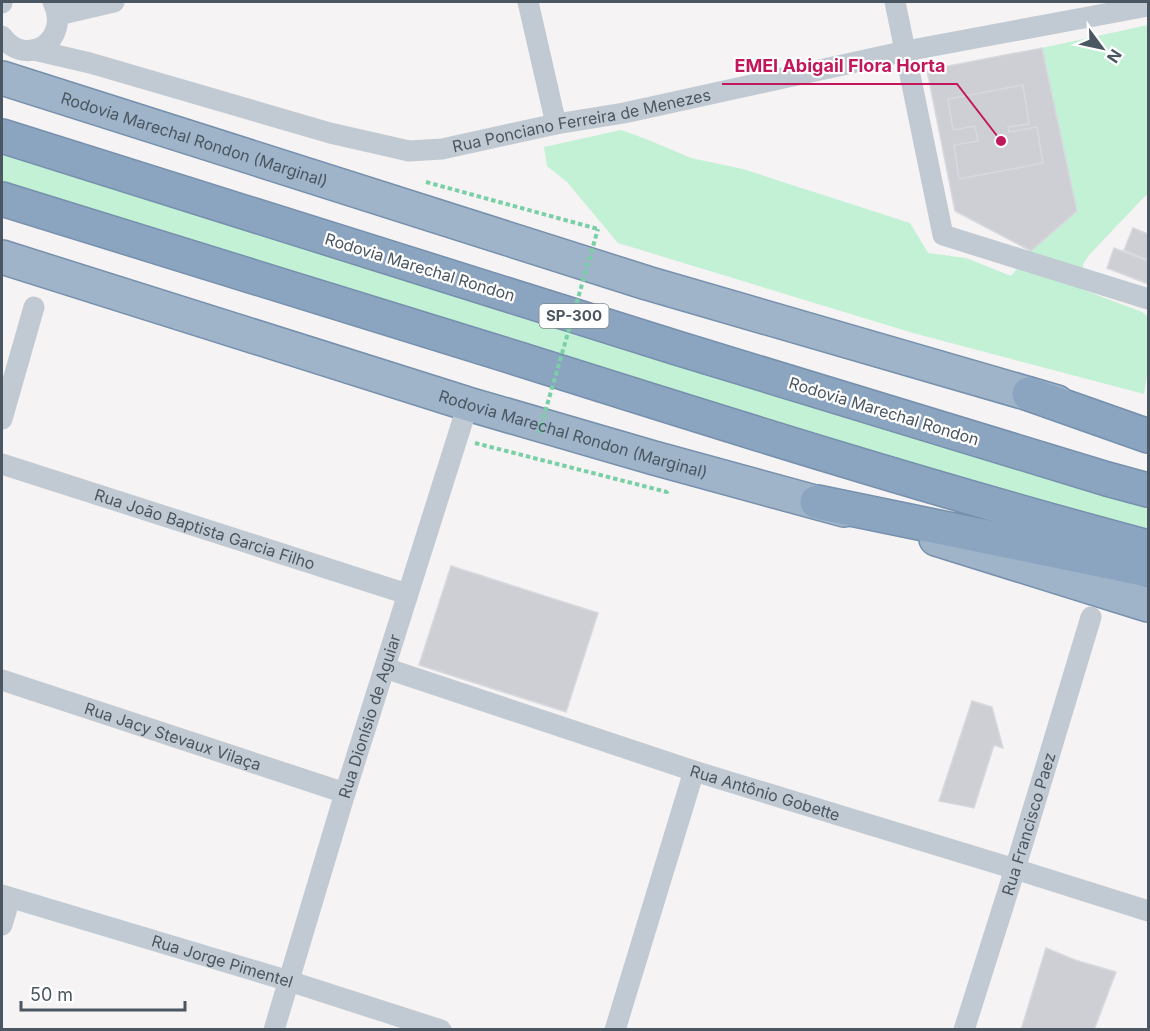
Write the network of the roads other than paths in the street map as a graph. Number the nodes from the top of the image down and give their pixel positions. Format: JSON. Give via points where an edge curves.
{"nodes":[{"id":1,"x":114,"y":2,"type":"edge"},
{"id":2,"x":528,"y":2,"type":"edge"},
{"id":3,"x":895,"y":2,"type":"edge"},
{"id":4,"x":1149,"y":6,"type":"edge"},
{"id":5,"x":56,"y":15,"type":"edge"},
{"id":6,"x":3,"y":39,"type":"edge"},
{"id":7,"x":34,"y":50,"type":"junction"},
{"id":8,"x":906,"y":51,"type":"junction"},
{"id":9,"x":90,"y":63,"type":"junction"},
{"id":10,"x":2,"y":78,"type":"edge"},
{"id":11,"x":556,"y":124,"type":"junction"},
{"id":12,"x":2,"y":136,"type":"edge"},
{"id":13,"x":2,"y":198,"type":"edge"},
{"id":14,"x":2,"y":256,"type":"edge"},
{"id":15,"x":1149,"y":299,"type":"edge"},
{"id":16,"x":34,"y":307,"type":"dead end"},
{"id":17,"x":1029,"y":394,"type":"junction"},
{"id":18,"x":468,"y":404,"type":"junction"},
{"id":19,"x":2,"y":420,"type":"edge"},
{"id":20,"x":1149,"y":425,"type":"edge"},
{"id":21,"x":1149,"y":436,"type":"edge"},
{"id":22,"x":2,"y":464,"type":"edge"},
{"id":23,"x":1149,"y":490,"type":"edge"},
{"id":24,"x":817,"y":502,"type":"junction"},
{"id":25,"x":1149,"y":547,"type":"edge"},
{"id":26,"x":1149,"y":570,"type":"edge"},
{"id":27,"x":407,"y":594,"type":"junction"},
{"id":28,"x":1149,"y":604,"type":"edge"},
{"id":29,"x":1092,"y":617,"type":"dead end"},
{"id":30,"x":385,"y":668,"type":"junction"},
{"id":31,"x":2,"y":680,"type":"edge"},
{"id":32,"x":694,"y":771,"type":"junction"},
{"id":33,"x":345,"y":793,"type":"junction"},
{"id":34,"x":1015,"y":869,"type":"junction"},
{"id":35,"x":6,"y":896,"type":"edge"},
{"id":36,"x":1149,"y":911,"type":"edge"},
{"id":37,"x":2,"y":925,"type":"edge"},
{"id":38,"x":289,"y":981,"type":"junction"},
{"id":39,"x":274,"y":1029,"type":"edge"},
{"id":40,"x":441,"y":1029,"type":"edge"},
{"id":41,"x":615,"y":1029,"type":"edge"},
{"id":42,"x":964,"y":1029,"type":"edge"}],
"edges":[{"from":1,"to":5,"type":"street"},
{"from":2,"to":11,"type":"street"},
{"from":3,"to":8,"type":"street"},
{"from":4,"to":8,"type":"street","name":"Rua Ponciano Ferreira de Menezes"},
{"from":5,"to":7,"type":"street","via":[[51,40]]},
{"from":5,"to":9,"type":"street"},
{"from":6,"to":7,"type":"street","name":"Rua Ponciano Ferreira de Menezes","via":[[14,48]]},
{"from":7,"to":9,"type":"street","name":"Rua Ponciano Ferreira de Menezes"},
{"from":8,"to":11,"type":"street","name":"Rua Ponciano Ferreira de Menezes","via":[[624,113]]},
{"from":8,"to":15,"type":"street","via":[[943,235]]},
{"from":9,"to":11,"type":"street","name":"Rua Ponciano Ferreira de Menezes","via":[[320,130],[409,151],[442,149]]},
{"from":10,"to":17,"type":"highway","name":"Rodovia Marechal Rondon (Marginal)","via":[[647,283]]},
{"from":12,"to":23,"type":"highway","name":"Rodovia Marechal Rondon","number":"SP-300","via":[[677,348]]},
{"from":13,"to":25,"type":"highway","via":[[832,457]]},
{"from":14,"to":18,"type":"highway","name":"Rodovia Marechal Rondon (Marginal)"},
{"from":16,"to":19,"type":"street"},
{"from":17,"to":20,"type":"highway","name":"Rodovia Marechal Rondon (Marginal)"},
{"from":17,"to":21,"type":"highway"},
{"from":18,"to":24,"type":"highway","name":"Rodovia Marechal Rondon (Marginal)"},
{"from":18,"to":27,"type":"street","name":"Rua Dionísio de Aguiar"},
{"from":22,"to":27,"type":"street","name":"Rua João Baptista Garcia Filho"},
{"from":24,"to":26,"type":"highway"},
{"from":24,"to":28,"type":"highway","name":"Rodovia Marechal Rondon (Marginal)"},
{"from":27,"to":30,"type":"street","name":"Rua Dionísio de Aguiar"},
{"from":29,"to":34,"type":"street","name":"Rua Francisco Paez"},
{"from":30,"to":32,"type":"street","name":"Rua Antônio Gobette"},
{"from":30,"to":33,"type":"street","name":"Rua Dionísio de Aguiar"},
{"from":31,"to":33,"type":"street","name":"Rua Jacy Stevaux Vilaça"},
{"from":32,"to":34,"type":"street","name":"Rua Antônio Gobette"},
{"from":32,"to":41,"type":"street"},
{"from":33,"to":38,"type":"street","name":"Rua Dionísio de Aguiar"},
{"from":34,"to":36,"type":"street","name":"Rua Antônio Gobette"},
{"from":34,"to":42,"type":"street","name":"Rua Francisco Paez"},
{"from":35,"to":37,"type":"street"},
{"from":35,"to":38,"type":"street","name":"Rua Jorge Pimentel"},
{"from":38,"to":39,"type":"street","name":"Rua Dionísio de Aguiar"},
{"from":38,"to":40,"type":"street","name":"Rua Jorge Pimentel"}]}
